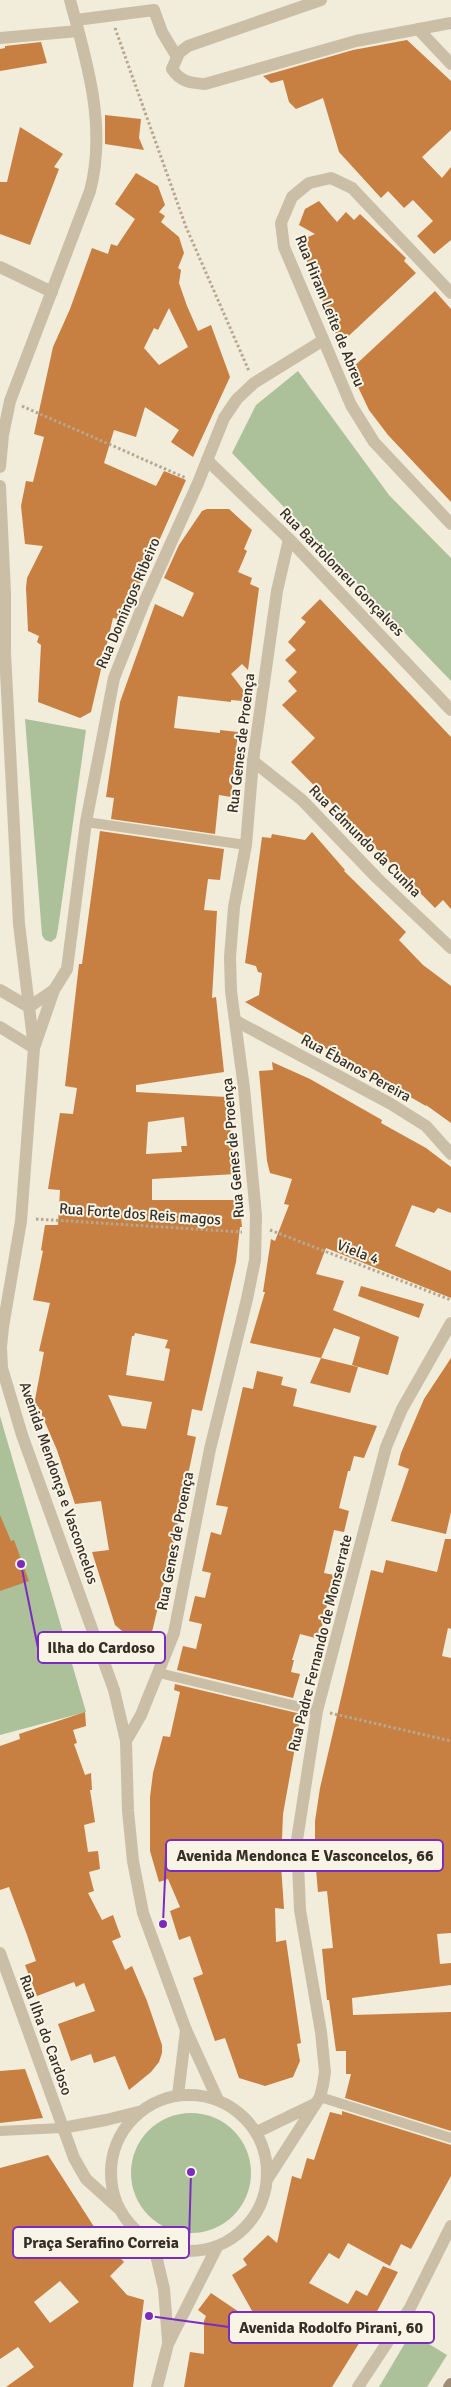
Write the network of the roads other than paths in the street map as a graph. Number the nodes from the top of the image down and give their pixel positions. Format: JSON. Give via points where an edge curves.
{"nodes":[{"id":1,"x":70,"y":0,"type":"edge"},
{"id":2,"x":321,"y":0,"type":"edge"},
{"id":3,"x":451,"y":23,"type":"edge"},
{"id":4,"x":77,"y":26,"type":"junction"},
{"id":5,"x":418,"y":29,"type":"junction"},
{"id":6,"x":0,"y":38,"type":"edge"},
{"id":7,"x":177,"y":56,"type":"junction"},
{"id":8,"x":451,"y":64,"type":"edge"},
{"id":9,"x":0,"y":267,"type":"edge"},
{"id":10,"x":52,"y":292,"type":"junction"},
{"id":11,"x":451,"y":293,"type":"edge"},
{"id":12,"x":322,"y":341,"type":"junction"},
{"id":13,"x":207,"y":460,"type":"junction"},
{"id":14,"x":0,"y":467,"type":"edge"},
{"id":15,"x":0,"y":486,"type":"edge"},
{"id":16,"x":451,"y":524,"type":"edge"},
{"id":17,"x":288,"y":538,"type":"junction"},
{"id":18,"x":2,"y":651,"type":"edge"},
{"id":19,"x":451,"y":710,"type":"edge"},
{"id":20,"x":253,"y":761,"type":"junction"},
{"id":21,"x":86,"y":822,"type":"junction"},
{"id":22,"x":246,"y":845,"type":"junction"},
{"id":23,"x":451,"y":948,"type":"edge"},
{"id":24,"x":0,"y":990,"type":"edge"},
{"id":25,"x":54,"y":990,"type":"junction"},
{"id":26,"x":29,"y":1007,"type":"junction"},
{"id":27,"x":236,"y":1021,"type":"junction"},
{"id":28,"x":0,"y":1027,"type":"edge"},
{"id":29,"x":34,"y":1048,"type":"junction"},
{"id":30,"x":451,"y":1154,"type":"edge"},
{"id":31,"x":451,"y":1323,"type":"edge"},
{"id":32,"x":159,"y":1673,"type":"junction"},
{"id":33,"x":317,"y":1711,"type":"junction"},
{"id":34,"x":126,"y":1741,"type":"junction"},
{"id":35,"x":0,"y":1953,"type":"edge"},
{"id":36,"x":186,"y":2030,"type":"junction"},
{"id":37,"x":178,"y":2095,"type":"junction"},
{"id":38,"x":218,"y":2100,"type":"junction"},
{"id":39,"x":317,"y":2100,"type":"junction"},
{"id":40,"x":140,"y":2111,"type":"junction"},
{"id":41,"x":62,"y":2128,"type":"junction"},
{"id":42,"x":0,"y":2131,"type":"edge"},
{"id":43,"x":257,"y":2132,"type":"junction"},
{"id":44,"x":451,"y":2138,"type":"edge"},
{"id":45,"x":268,"y":2178,"type":"junction"},
{"id":46,"x":120,"y":2210,"type":"junction"},
{"id":47,"x":451,"y":2226,"type":"edge"},
{"id":48,"x":153,"y":2242,"type":"junction"},
{"id":49,"x":217,"y":2247,"type":"junction"},
{"id":50,"x":168,"y":2344,"type":"junction"},
{"id":51,"x":157,"y":2387,"type":"edge"},
{"id":52,"x":358,"y":2387,"type":"edge"}],
"edges":[{"from":1,"to":4,"type":"street"},
{"from":2,"to":7,"type":"street","via":[[188,46]]},
{"from":3,"to":5,"type":"street"},
{"from":4,"to":6,"type":"street"},
{"from":4,"to":7,"type":"street","via":[[111,16],[154,10],[162,32]]},
{"from":4,"to":10,"type":"street","via":[[95,112],[95,172]]},
{"from":5,"to":7,"type":"street","via":[[308,53],[205,84],[192,84],[177,76],[172,69]]},
{"from":5,"to":8,"type":"street"},
{"from":9,"to":10,"type":"street"},
{"from":10,"to":14,"type":"street","via":[[10,401]]},
{"from":11,"to":12,"type":"street","name":"Rua Hiram Leite de Abreu","via":[[352,188],[331,178],[309,183],[292,197],[281,223],[284,247]]},
{"from":12,"to":13,"type":"street","name":"Rua Domingos Ribeiro","via":[[254,383],[237,399],[224,418]]},
{"from":12,"to":16,"type":"street","name":"Rua Hiram Leite de Abreu","via":[[351,405],[374,442]]},
{"from":13,"to":17,"type":"street","name":"Rua Bartolomeu Gonçalves"},
{"from":13,"to":21,"type":"street","name":"Rua Domingos Ribeiro","via":[[114,678]]},
{"from":15,"to":18,"type":"street","name":"Avenida Mendonça e Vasconcelos","via":[[5,593]]},
{"from":17,"to":19,"type":"street","name":"Rua Bartolomeu Gonçalves"},
{"from":17,"to":20,"type":"street","name":"Rua Genes de Proença","via":[[277,591]]},
{"from":18,"to":26,"type":"street","name":"Avenida Mendonça e Vasconcelos","via":[[19,924]]},
{"from":20,"to":22,"type":"street","name":"Rua Genes de Proença"},
{"from":20,"to":23,"type":"street","name":"Rua Edmundo da Cunha","via":[[302,800]]},
{"from":21,"to":22,"type":"lane"},
{"from":21,"to":25,"type":"street","name":"Rua Domingos Ribeiro","via":[[66,969]]},
{"from":22,"to":27,"type":"street","name":"Rua Genes de Proença","via":[[234,907],[230,957]]},
{"from":24,"to":26,"type":"street"},
{"from":25,"to":26,"type":"street","name":"Rua Domingos Ribeiro"},
{"from":25,"to":29,"type":"street","name":"Rua Domingos Ribeiro"},
{"from":26,"to":29,"type":"street","name":"Avenida Mendonça e Vasconcelos"},
{"from":27,"to":30,"type":"street","name":"Rua Ébanos Pereira","via":[[391,1104],[426,1126]]},
{"from":27,"to":32,"type":"street","name":"Rua Genes de Proença","via":[[256,1233],[254,1260],[210,1449],[174,1633]]},
{"from":28,"to":29,"type":"street"},
{"from":29,"to":34,"type":"street","name":"Avenida Mendonça e Vasconcelos","via":[[22,1218],[3,1327],[2,1368],[22,1435],[114,1690]]},
{"from":31,"to":33,"type":"street","name":"Rua Padre Fernando de Monserrate","via":[[402,1409],[386,1447]]},
{"from":32,"to":33,"type":"lane"},
{"from":32,"to":34,"type":"street","name":"Rua Genes de Proença"},
{"from":33,"to":39,"type":"street","name":"Rua Padre Fernando de Monserrate","via":[[297,1840],[300,1910],[325,2072]]},
{"from":34,"to":36,"type":"street","name":"Avenida Mendonça e Vasconcelos","via":[[128,1811],[143,1913]]},
{"from":35,"to":41,"type":"street","name":"Rua Ilha do Cardoso"},
{"from":36,"to":37,"type":"street","name":"Avenida Mendonça e Vasconcelos"},
{"from":36,"to":38,"type":"street","name":"Avenida Mendonça e Vasconcelos"},
{"from":37,"to":38,"type":"street","via":[[199,2095]]},
{"from":37,"to":40,"type":"street"},
{"from":38,"to":43,"type":"street","via":[[240,2113]]},
{"from":39,"to":43,"type":"street"},
{"from":39,"to":44,"type":"lane"},
{"from":39,"to":45,"type":"street","name":"Rua Padre Fernando de Monserrate"},
{"from":40,"to":41,"type":"street"},
{"from":40,"to":46,"type":"street","via":[[123,2132],[112,2157],[111,2176]]},
{"from":41,"to":42,"type":"lane"},
{"from":41,"to":46,"type":"street","name":"Rua Ilha do Cardoso","via":[[86,2179]]},
{"from":43,"to":45,"type":"street","via":[[266,2155]]},
{"from":45,"to":49,"type":"street","via":[[264,2200],[253,2220],[237,2236]]},
{"from":46,"to":48,"type":"street","via":[[140,2234]]},
{"from":47,"to":52,"type":"street","via":[[410,2308]]},
{"from":48,"to":49,"type":"street","via":[[173,2250]]},
{"from":48,"to":50,"type":"street","via":[[164,2289]]},
{"from":49,"to":50,"type":"street"},
{"from":50,"to":51,"type":"street"}]}
